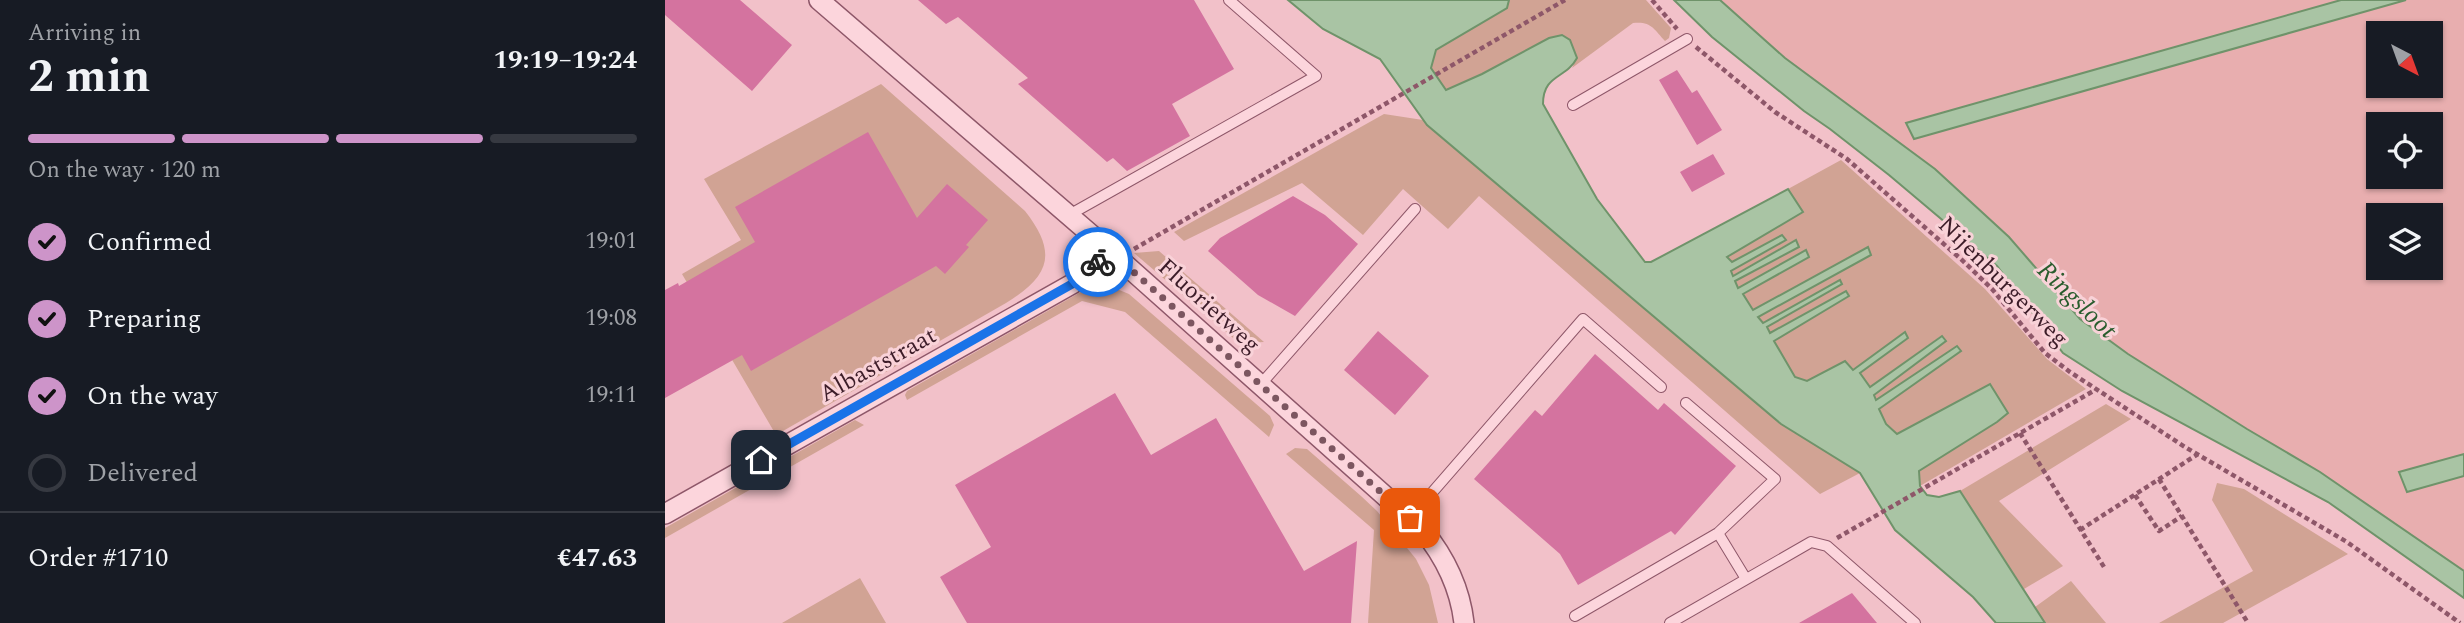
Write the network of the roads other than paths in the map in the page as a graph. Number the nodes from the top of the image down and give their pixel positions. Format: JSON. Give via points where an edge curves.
{"nodes":[{"id":1,"x":818,"y":0,"type":"edge"},
{"id":2,"x":1229,"y":0,"type":"edge"},
{"id":3,"x":1687,"y":39,"type":"road end"},
{"id":4,"x":1573,"y":105,"type":"dead end"},
{"id":5,"x":1415,"y":209,"type":"dead end"},
{"id":6,"x":1068,"y":215,"type":"junction"},
{"id":7,"x":1114,"y":254,"type":"junction"},
{"id":8,"x":1261,"y":384,"type":"junction"},
{"id":9,"x":1661,"y":387,"type":"dead end"},
{"id":10,"x":1686,"y":403,"type":"dead end"},
{"id":11,"x":665,"y":514,"type":"edge"},
{"id":12,"x":1410,"y":518,"type":"junction"},
{"id":13,"x":1718,"y":533,"type":"junction"},
{"id":14,"x":1746,"y":579,"type":"junction"},
{"id":15,"x":1575,"y":616,"type":"dead end"},
{"id":16,"x":1464,"y":623,"type":"edge"},
{"id":17,"x":1669,"y":623,"type":"edge"},
{"id":18,"x":1915,"y":623,"type":"edge"}],
"edges":[{"from":1,"to":6,"type":"street","name":"Fluorietweg"},
{"from":2,"to":6,"type":"lane","via":[[1316,76]]},
{"from":3,"to":4,"type":"lane"},
{"from":5,"to":8,"type":"lane"},
{"from":6,"to":7,"type":"street","name":"Fluorietweg"},
{"from":7,"to":8,"type":"street","name":"Fluorietweg"},
{"from":7,"to":11,"type":"street","name":"Albaststraat","via":[[1072,284]]},
{"from":8,"to":12,"type":"street","name":"Fluorietweg"},
{"from":9,"to":12,"type":"lane","via":[[1583,319]]},
{"from":10,"to":13,"type":"lane","via":[[1775,479]]},
{"from":12,"to":16,"type":"street","name":"Fluorietweg","via":[[1444,561],[1460,598]]},
{"from":13,"to":14,"type":"lane"},
{"from":13,"to":15,"type":"lane"},
{"from":14,"to":17,"type":"lane"},
{"from":14,"to":18,"type":"lane","via":[[1811,542],[1827,546]]}]}
